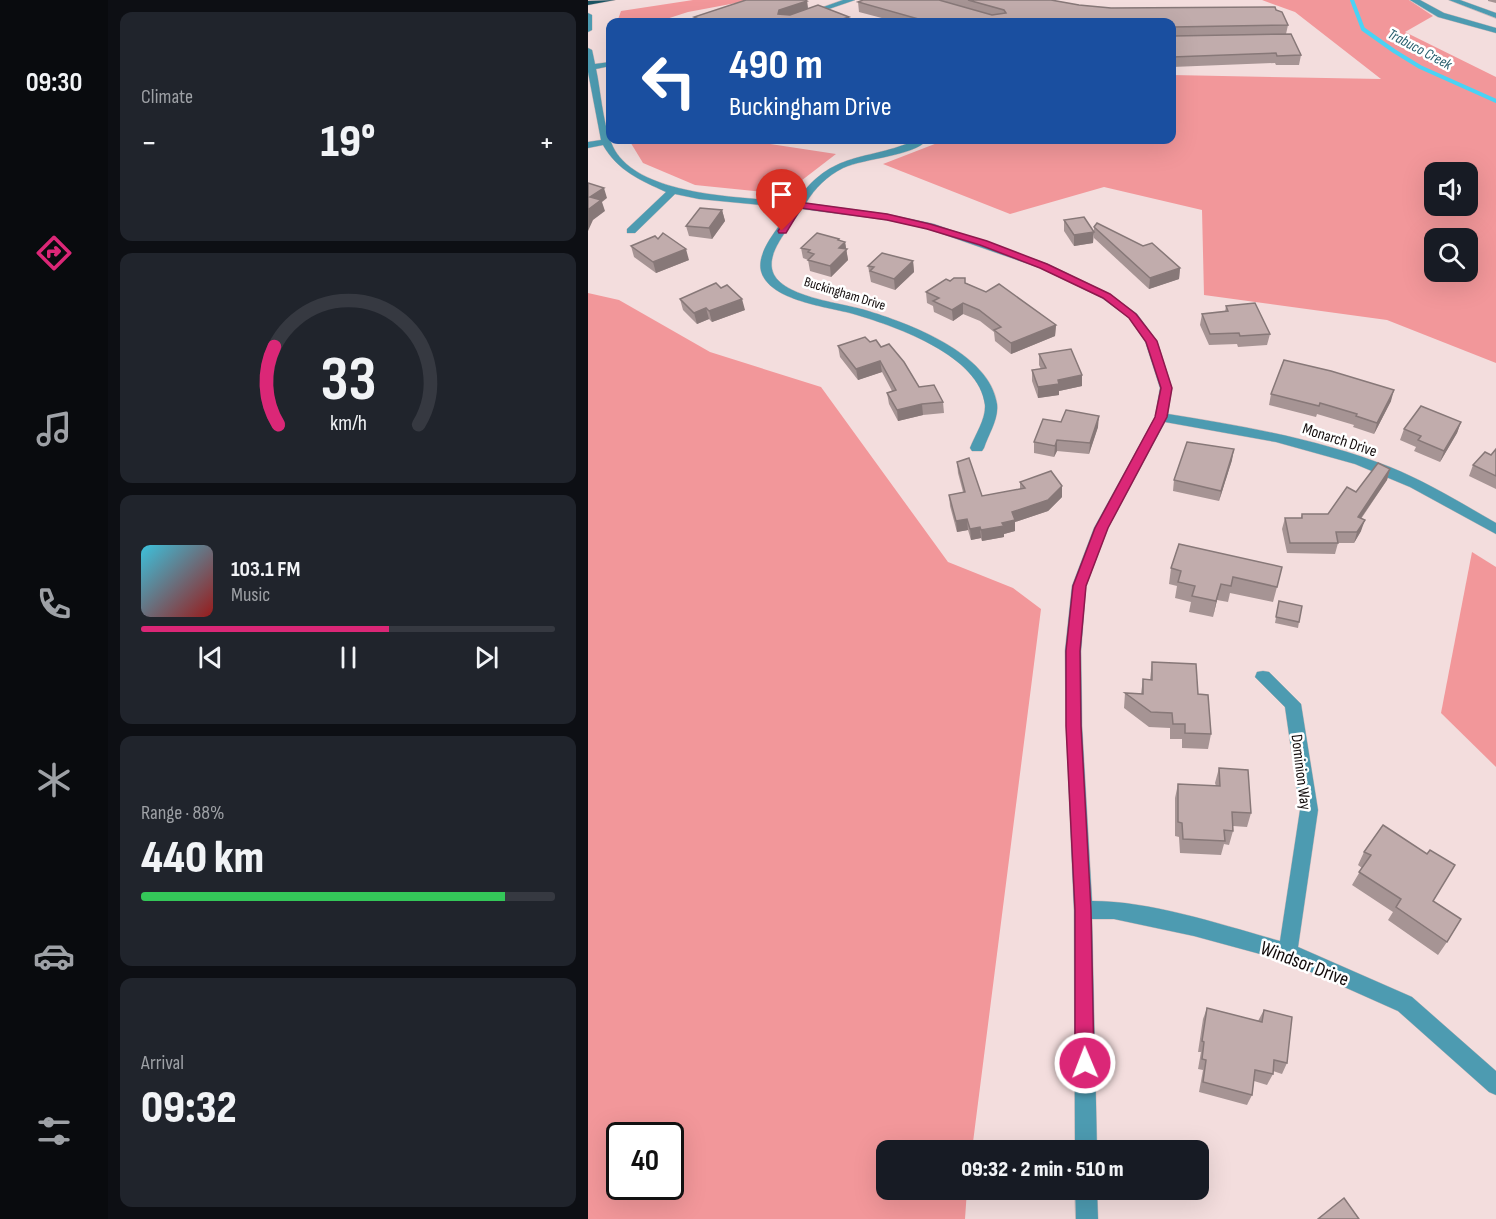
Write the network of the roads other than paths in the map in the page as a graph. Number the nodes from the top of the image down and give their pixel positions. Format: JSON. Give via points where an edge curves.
{"nodes":[{"id":1,"x":611,"y":0,"type":"edge"},
{"id":2,"x":851,"y":0,"type":"edge"},
{"id":3,"x":1414,"y":0,"type":"edge"},
{"id":4,"x":1453,"y":0,"type":"edge"},
{"id":5,"x":588,"y":3,"type":"edge"},
{"id":6,"x":588,"y":15,"type":"edge"},
{"id":7,"x":1496,"y":16,"type":"edge"},
{"id":8,"x":797,"y":18,"type":"edge"},
{"id":9,"x":588,"y":30,"type":"edge"},
{"id":10,"x":1496,"y":31,"type":"edge"},
{"id":11,"x":588,"y":50,"type":"edge"},
{"id":12,"x":606,"y":65,"type":"edge"},
{"id":13,"x":592,"y":67,"type":"junction"},
{"id":14,"x":606,"y":142,"type":"joint"},
{"id":15,"x":607,"y":144,"type":"edge"},
{"id":16,"x":914,"y":144,"type":"edge"},
{"id":17,"x":588,"y":145,"type":"edge"},
{"id":18,"x":674,"y":191,"type":"junction"},
{"id":19,"x":798,"y":205,"type":"junction"},
{"id":20,"x":631,"y":231,"type":"dead end"},
{"id":21,"x":1161,"y":417,"type":"junction"},
{"id":22,"x":977,"y":448,"type":"dead end"},
{"id":23,"x":1496,"y":529,"type":"edge"},
{"id":24,"x":1263,"y":677,"type":"dead end"},
{"id":25,"x":1083,"y":910,"type":"junction"},
{"id":26,"x":1288,"y":952,"type":"junction"},
{"id":27,"x":1496,"y":1085,"type":"edge"},
{"id":28,"x":1086,"y":1140,"type":"edge"},
{"id":29,"x":1086,"y":1200,"type":"edge"},
{"id":30,"x":1087,"y":1219,"type":"edge"}],
"edges":[{"from":1,"to":5,"type":"main road"},
{"from":2,"to":8,"type":"street"},
{"from":3,"to":10,"type":"street","via":[[1442,15]]},
{"from":4,"to":7,"type":"street"},
{"from":6,"to":9,"type":"street"},
{"from":11,"to":13,"type":"street"},
{"from":12,"to":13,"type":"street"},
{"from":13,"to":14,"type":"street"},
{"from":14,"to":17,"type":"street"},
{"from":15,"to":18,"type":"street","via":[[616,159],[634,174]]},
{"from":16,"to":19,"type":"street","name":"Buckingham Drive","via":[[830,171],[812,185]]},
{"from":18,"to":19,"type":"street"},
{"from":18,"to":20,"type":"street"},
{"from":19,"to":21,"type":"street","via":[[930,226],[1044,266],[1106,296],[1132,316],[1151,341],[1166,388]]},
{"from":19,"to":22,"type":"street","name":"Buckingham Drive","via":[[766,260],[769,277],[804,297],[860,311],[911,331],[970,366],[987,384],[992,406]]},
{"from":21,"to":23,"type":"street","name":"Monarch Drive","via":[[1291,440],[1386,471]]},
{"from":21,"to":25,"type":"street","via":[[1101,528],[1079,586],[1073,715]]},
{"from":24,"to":26,"type":"street","name":"Dominion Way","via":[[1293,704],[1309,810]]},
{"from":25,"to":26,"type":"street","name":"Windsor Drive","via":[[1114,910]]},
{"from":25,"to":28,"type":"street"},
{"from":26,"to":27,"type":"street","name":"Windsor Drive","via":[[1405,1004]]},
{"from":29,"to":30,"type":"street"}]}
